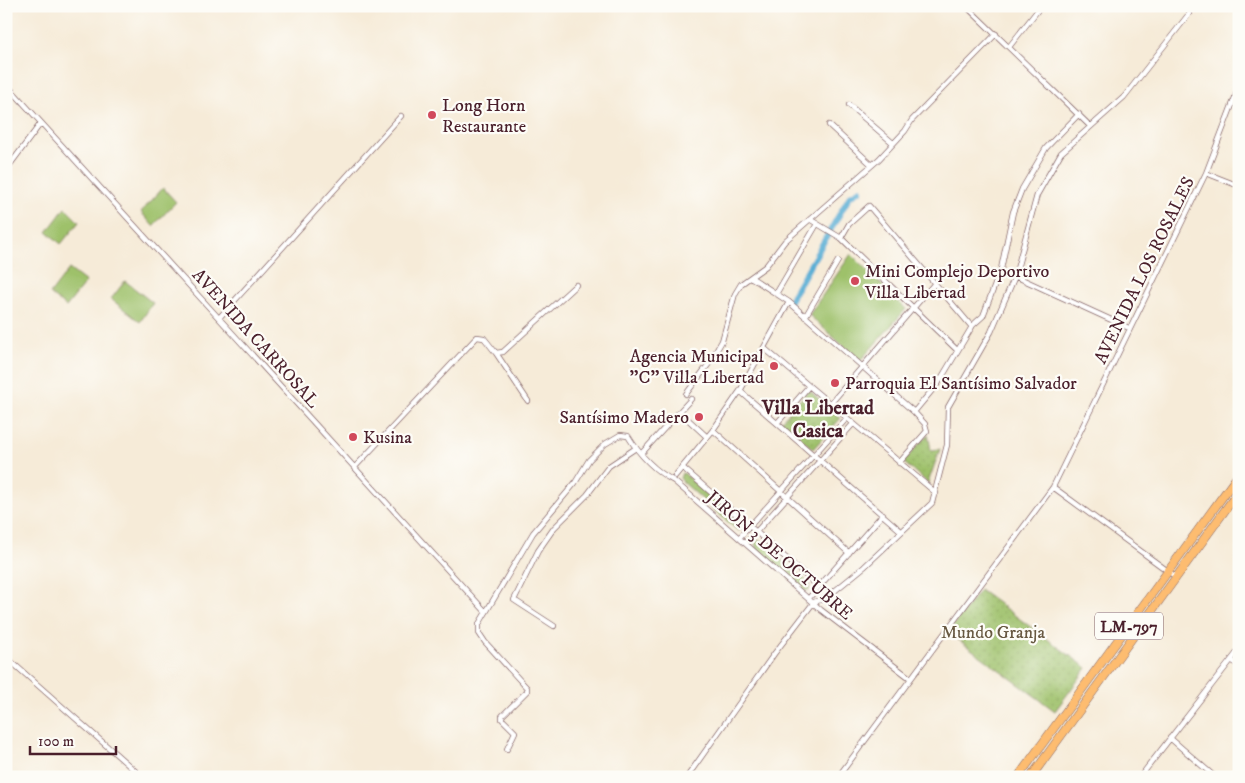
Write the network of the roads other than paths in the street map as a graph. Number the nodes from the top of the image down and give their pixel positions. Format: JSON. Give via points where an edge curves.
{"nodes":[{"id":1,"x":966,"y":6,"type":"edge"},
{"id":2,"x":1041,"y":6,"type":"edge"},
{"id":3,"x":1189,"y":6,"type":"edge"},
{"id":4,"x":996,"y":34,"type":"junction"},
{"id":5,"x":1009,"y":47,"type":"junction"},
{"id":6,"x":6,"y":84,"type":"edge"},
{"id":7,"x":1239,"y":87,"type":"edge"},
{"id":8,"x":849,"y":105,"type":"dead end"},
{"id":9,"x":1079,"y":114,"type":"junction"},
{"id":10,"x":401,"y":116,"type":"dead end"},
{"id":11,"x":41,"y":123,"type":"junction"},
{"id":12,"x":829,"y":125,"type":"dead end"},
{"id":13,"x":1090,"y":126,"type":"junction"},
{"id":14,"x":893,"y":143,"type":"junction"},
{"id":15,"x":872,"y":165,"type":"junction"},
{"id":16,"x":6,"y":170,"type":"edge"},
{"id":17,"x":1206,"y":173,"type":"junction"},
{"id":18,"x":1239,"y":186,"type":"edge"},
{"id":19,"x":811,"y":220,"type":"junction"},
{"id":20,"x":817,"y":224,"type":"junction"},
{"id":21,"x":841,"y":238,"type":"junction"},
{"id":22,"x":838,"y":261,"type":"dead end"},
{"id":23,"x":1015,"y":276,"type":"junction"},
{"id":24,"x":752,"y":278,"type":"junction"},
{"id":25,"x":934,"y":283,"type":"junction"},
{"id":26,"x":576,"y":285,"type":"dead end"},
{"id":27,"x":776,"y":294,"type":"junction"},
{"id":28,"x":789,"y":302,"type":"junction"},
{"id":29,"x":912,"y":308,"type":"junction"},
{"id":30,"x":805,"y":317,"type":"junction"},
{"id":31,"x":219,"y":318,"type":"junction"},
{"id":32,"x":972,"y":327,"type":"junction"},
{"id":33,"x":1130,"y":328,"type":"junction"},
{"id":34,"x":764,"y":348,"type":"junction"},
{"id":35,"x":957,"y":350,"type":"junction"},
{"id":36,"x":496,"y":353,"type":"junction"},
{"id":37,"x":861,"y":367,"type":"junction"},
{"id":38,"x":809,"y":386,"type":"junction"},
{"id":39,"x":740,"y":391,"type":"junction"},
{"id":40,"x":686,"y":394,"type":"dead end"},
{"id":41,"x":691,"y":400,"type":"dead end"},
{"id":42,"x":528,"y":401,"type":"dead end"},
{"id":43,"x":830,"y":404,"type":"junction"},
{"id":44,"x":680,"y":412,"type":"junction"},
{"id":45,"x":914,"y":412,"type":"junction"},
{"id":46,"x":847,"y":418,"type":"junction"},
{"id":47,"x":778,"y":422,"type":"junction"},
{"id":48,"x":854,"y":424,"type":"junction"},
{"id":49,"x":713,"y":430,"type":"junction"},
{"id":50,"x":707,"y":437,"type":"junction"},
{"id":51,"x":636,"y":448,"type":"junction"},
{"id":52,"x":641,"y":454,"type":"junction"},
{"id":53,"x":814,"y":454,"type":"junction"},
{"id":54,"x":821,"y":460,"type":"junction"},
{"id":55,"x":899,"y":463,"type":"junction"},
{"id":56,"x":355,"y":467,"type":"junction"},
{"id":57,"x":682,"y":467,"type":"junction"},
{"id":58,"x":1239,"y":474,"type":"edge"},
{"id":59,"x":675,"y":476,"type":"dead end"},
{"id":60,"x":1053,"y":487,"type":"junction"},
{"id":61,"x":781,"y":491,"type":"junction"},
{"id":62,"x":1239,"y":491,"type":"edge"},
{"id":63,"x":936,"y":493,"type":"junction"},
{"id":64,"x":788,"y":497,"type":"junction"},
{"id":65,"x":882,"y":514,"type":"junction"},
{"id":66,"x":748,"y":527,"type":"junction"},
{"id":67,"x":901,"y":531,"type":"junction"},
{"id":68,"x":755,"y":533,"type":"junction"},
{"id":69,"x":739,"y":538,"type":"junction"},
{"id":70,"x":746,"y":543,"type":"junction"},
{"id":71,"x":849,"y":553,"type":"junction"},
{"id":72,"x":1168,"y":571,"type":"junction"},
{"id":73,"x":1176,"y":577,"type":"junction"},
{"id":74,"x":818,"y":587,"type":"junction"},
{"id":75,"x":809,"y":598,"type":"junction"},
{"id":76,"x":814,"y":602,"type":"junction"},
{"id":77,"x":485,"y":611,"type":"junction"},
{"id":78,"x":554,"y":626,"type":"dead end"},
{"id":79,"x":1239,"y":650,"type":"edge"},
{"id":80,"x":6,"y":657,"type":"edge"},
{"id":81,"x":1231,"y":660,"type":"junction"},
{"id":82,"x":1239,"y":665,"type":"edge"},
{"id":83,"x":910,"y":678,"type":"junction"},
{"id":84,"x":1170,"y":738,"type":"junction"},
{"id":85,"x":507,"y":749,"type":"dead end"},
{"id":86,"x":142,"y":777,"type":"edge"},
{"id":87,"x":687,"y":777,"type":"edge"},
{"id":88,"x":838,"y":777,"type":"edge"},
{"id":89,"x":1018,"y":777,"type":"edge"},
{"id":90,"x":1031,"y":777,"type":"edge"},
{"id":91,"x":1140,"y":777,"type":"edge"},
{"id":92,"x":1215,"y":777,"type":"edge"}],
"edges":[{"from":1,"to":4,"type":"street"},
{"from":2,"to":5,"type":"street"},
{"from":3,"to":13,"type":"street","via":[[1189,14],[1127,92]]},
{"from":4,"to":5,"type":"street"},
{"from":4,"to":14,"type":"street"},
{"from":5,"to":9,"type":"street"},
{"from":6,"to":11,"type":"street","name":"AVENIDA CARROSAL"},
{"from":7,"to":17,"type":"street","name":"AVENIDA LOS ROSALES"},
{"from":8,"to":14,"type":"street"},
{"from":9,"to":13,"type":"street"},
{"from":9,"to":32,"type":"street","via":[[1046,148],[1022,189],[1013,212],[1001,269],[983,316]]},
{"from":10,"to":31,"type":"street"},
{"from":11,"to":16,"type":"street"},
{"from":11,"to":31,"type":"street","name":"AVENIDA CARROSAL"},
{"from":12,"to":15,"type":"street"},
{"from":13,"to":23,"type":"street","via":[[1061,152],[1036,195]]},
{"from":14,"to":15,"type":"street"},
{"from":15,"to":19,"type":"street"},
{"from":17,"to":18,"type":"street"},
{"from":17,"to":33,"type":"street","name":"AVENIDA LOS ROSALES"},
{"from":19,"to":20,"type":"street"},
{"from":19,"to":24,"type":"street","via":[[785,242]]},
{"from":20,"to":21,"type":"street"},
{"from":20,"to":27,"type":"street"},
{"from":21,"to":25,"type":"street","via":[[849,224],[869,206]]},
{"from":21,"to":29,"type":"street"},
{"from":22,"to":30,"type":"street"},
{"from":23,"to":33,"type":"street"},
{"from":23,"to":63,"type":"street","via":[[991,332],[948,407],[947,445]]},
{"from":24,"to":27,"type":"street"},
{"from":24,"to":40,"type":"street","via":[[741,284],[735,294],[722,341]]},
{"from":25,"to":29,"type":"street"},
{"from":25,"to":32,"type":"street"},
{"from":26,"to":36,"type":"street","via":[[503,352]]},
{"from":27,"to":28,"type":"street"},
{"from":28,"to":30,"type":"street"},
{"from":28,"to":34,"type":"street"},
{"from":29,"to":35,"type":"street"},
{"from":29,"to":37,"type":"street"},
{"from":30,"to":37,"type":"street"},
{"from":31,"to":56,"type":"street","name":"AVENIDA CARROSAL"},
{"from":32,"to":35,"type":"street"},
{"from":33,"to":60,"type":"street","name":"AVENIDA LOS ROSALES"},
{"from":34,"to":38,"type":"street"},
{"from":34,"to":39,"type":"street"},
{"from":35,"to":45,"type":"street","via":[[939,382]]},
{"from":36,"to":42,"type":"street"},
{"from":36,"to":56,"type":"street","via":[[484,338],[477,338]]},
{"from":37,"to":43,"type":"street"},
{"from":37,"to":45,"type":"street"},
{"from":38,"to":43,"type":"street"},
{"from":38,"to":47,"type":"street"},
{"from":39,"to":47,"type":"street"},
{"from":39,"to":49,"type":"street"},
{"from":41,"to":44,"type":"street"},
{"from":43,"to":46,"type":"street"},
{"from":44,"to":50,"type":"street"},
{"from":44,"to":52,"type":"street"},
{"from":45,"to":55,"type":"street","via":[[927,431]]},
{"from":46,"to":48,"type":"street"},
{"from":46,"to":53,"type":"street"},
{"from":47,"to":53,"type":"street"},
{"from":48,"to":54,"type":"street"},
{"from":48,"to":55,"type":"street"},
{"from":49,"to":50,"type":"street"},
{"from":49,"to":61,"type":"street"},
{"from":50,"to":57,"type":"street"},
{"from":51,"to":52,"type":"street","name":"JIRÓN 3 DE OCTUBRE"},
{"from":51,"to":77,"type":"street","name":"JIRÓN 3 DE OCTUBRE","via":[[628,436],[620,435],[589,460],[575,484],[533,533]]},
{"from":51,"to":78,"type":"street","via":[[609,466],[554,528],[538,551],[514,600]]},
{"from":52,"to":69,"type":"street","name":"JIRÓN 3 DE OCTUBRE"},
{"from":53,"to":54,"type":"street"},
{"from":53,"to":61,"type":"street"},
{"from":54,"to":64,"type":"street"},
{"from":54,"to":65,"type":"street"},
{"from":55,"to":63,"type":"street"},
{"from":56,"to":77,"type":"street","name":"AVENIDA CARROSAL"},
{"from":57,"to":59,"type":"street"},
{"from":57,"to":66,"type":"street","name":"JIRÓN 3 DE OCTUBRE"},
{"from":58,"to":72,"type":"main road","number":"LM-797"},
{"from":60,"to":72,"type":"street"},
{"from":60,"to":83,"type":"street","name":"AVENIDA LOS ROSALES"},
{"from":61,"to":64,"type":"street"},
{"from":61,"to":66,"type":"street"},
{"from":62,"to":73,"type":"main road","number":"LM-797"},
{"from":63,"to":67,"type":"street","via":[[924,513]]},
{"from":64,"to":68,"type":"street"},
{"from":64,"to":71,"type":"street"},
{"from":65,"to":67,"type":"street"},
{"from":65,"to":71,"type":"street"},
{"from":66,"to":68,"type":"street","name":"JIRÓN 3 DE OCTUBRE"},
{"from":66,"to":69,"type":"street"},
{"from":67,"to":76,"type":"street","via":[[858,573],[826,598]]},
{"from":68,"to":70,"type":"street"},
{"from":68,"to":74,"type":"street","name":"JIRÓN 3 DE OCTUBRE"},
{"from":69,"to":70,"type":"street","name":"JIRÓN 3 DE OCTUBRE"},
{"from":70,"to":75,"type":"street","name":"JIRÓN 3 DE OCTUBRE"},
{"from":71,"to":74,"type":"street"},
{"from":72,"to":73,"type":"street"},
{"from":72,"to":89,"type":"main road","number":"LM-797"},
{"from":73,"to":90,"type":"main road","number":"LM-797"},
{"from":74,"to":75,"type":"street"},
{"from":75,"to":76,"type":"street","name":"JIRÓN 3 DE OCTUBRE"},
{"from":76,"to":83,"type":"street","name":"JIRÓN 3 DE OCTUBRE"},
{"from":76,"to":87,"type":"street"},
{"from":77,"to":85,"type":"street","name":"JIRÓN 3 DE OCTUBRE","via":[[479,633],[527,688],[502,716],[515,732]]},
{"from":79,"to":81,"type":"street"},
{"from":80,"to":86,"type":"street"},
{"from":81,"to":82,"type":"street"},
{"from":81,"to":84,"type":"street"},
{"from":83,"to":88,"type":"street","name":"AVENIDA LOS ROSALES"},
{"from":84,"to":91,"type":"street"},
{"from":84,"to":92,"type":"street"}]}
